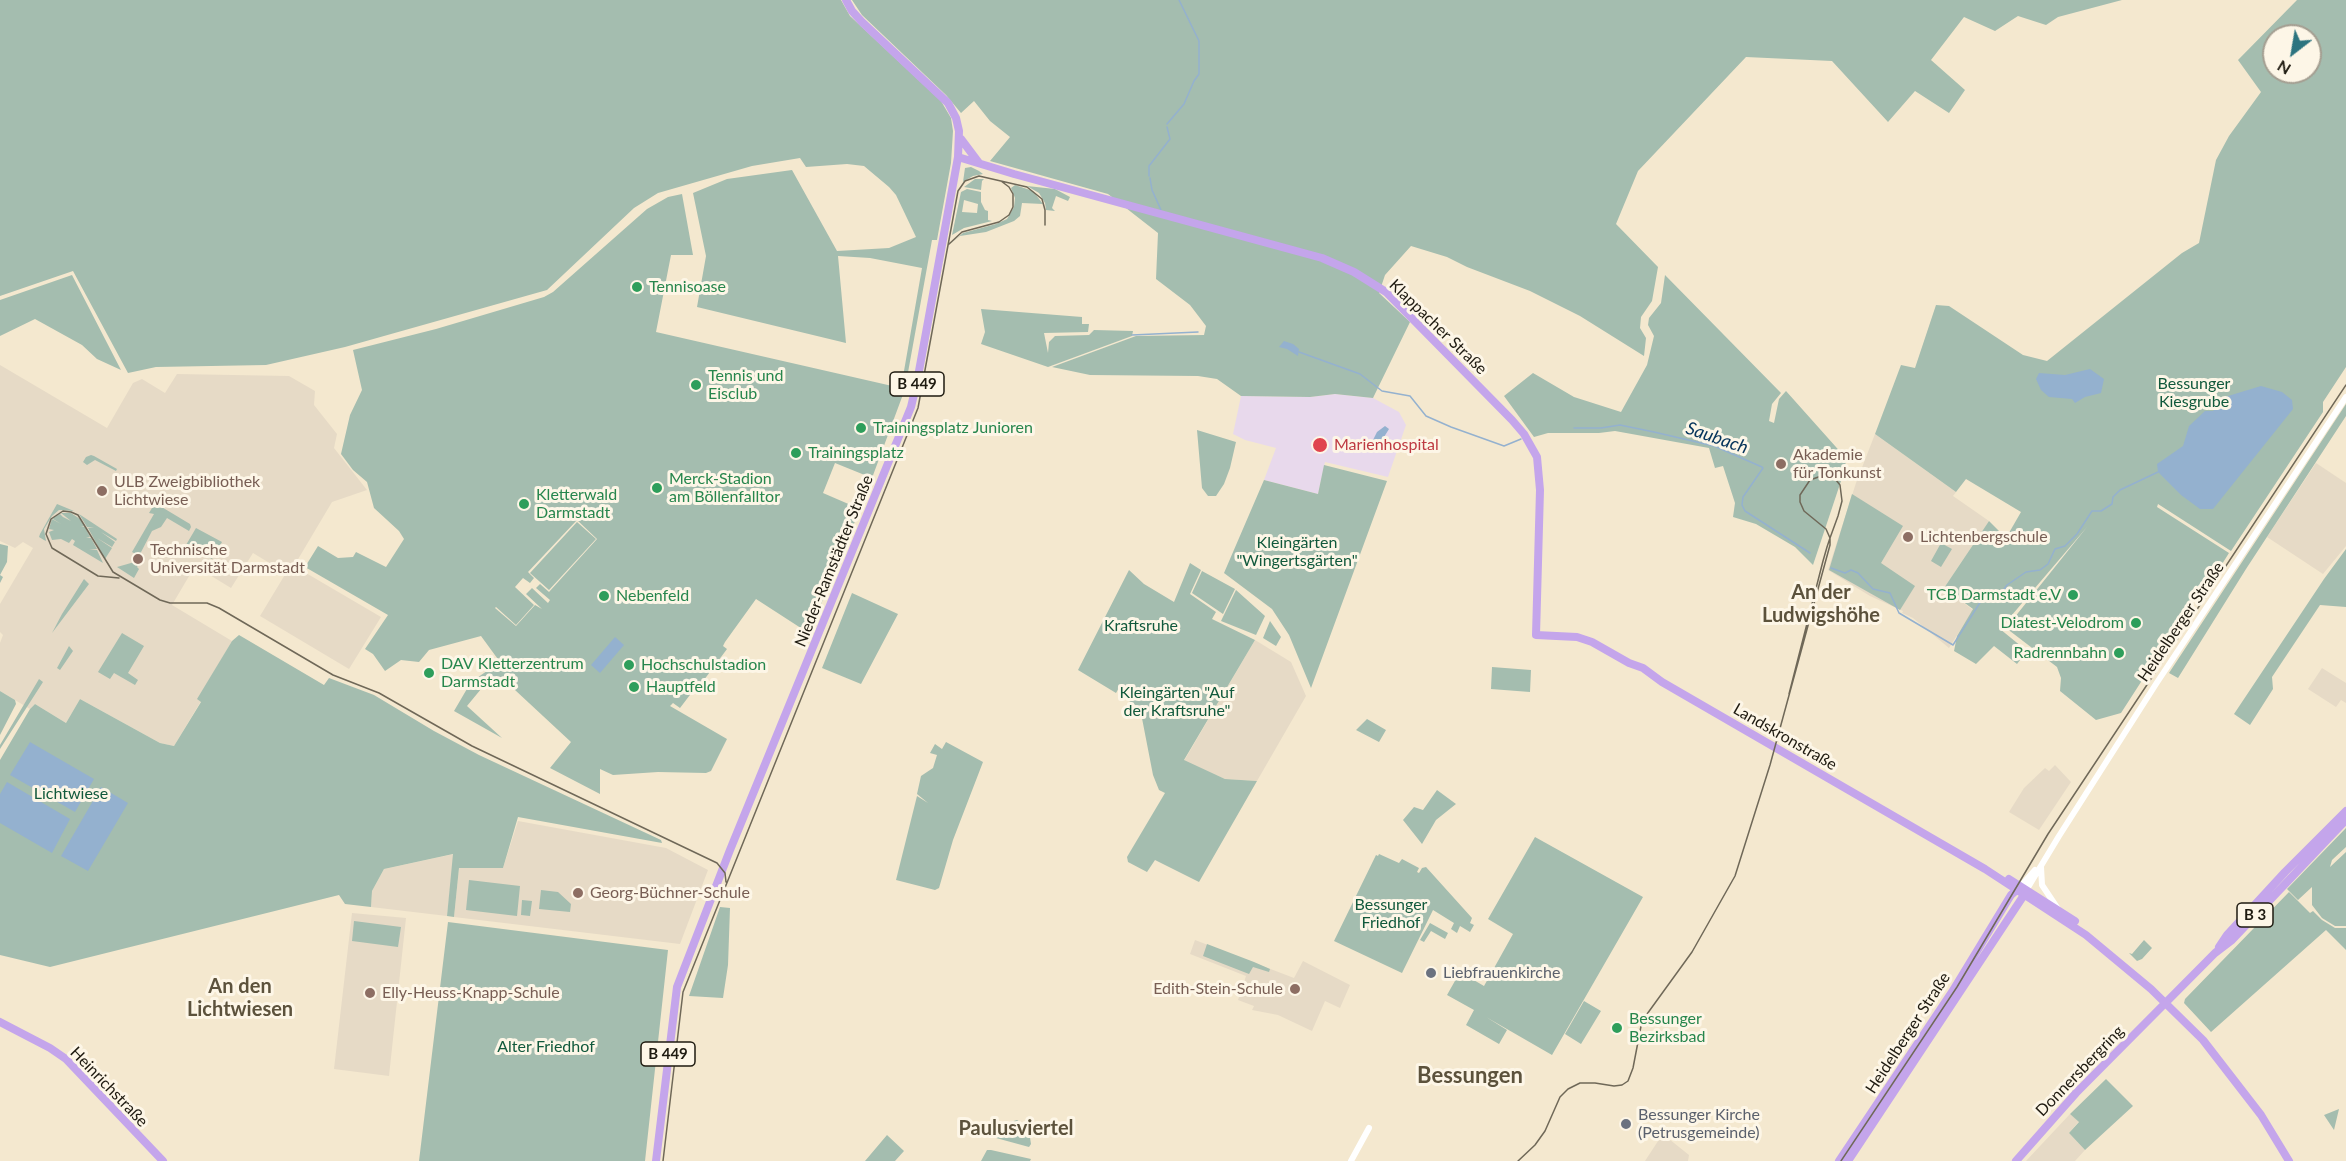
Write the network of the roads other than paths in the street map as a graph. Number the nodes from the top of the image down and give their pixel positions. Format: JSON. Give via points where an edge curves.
{"nodes":[{"id":1,"x":846,"y":0,"type":"edge"},
{"id":2,"x":960,"y":137,"type":"junction"},
{"id":3,"x":958,"y":157,"type":"junction"},
{"id":4,"x":982,"y":165,"type":"junction"},
{"id":5,"x":2346,"y":397,"type":"edge"},
{"id":6,"x":1536,"y":635,"type":"joint"},
{"id":7,"x":2346,"y":811,"type":"edge"},
{"id":8,"x":2346,"y":820,"type":"edge"},
{"id":9,"x":2041,"y":863,"type":"junction"},
{"id":10,"x":2022,"y":890,"type":"junction"},
{"id":11,"x":2058,"y":910,"type":"junction"},
{"id":12,"x":2215,"y":953,"type":"junction"},
{"id":13,"x":2168,"y":1001,"type":"junction"},
{"id":14,"x":0,"y":1022,"type":"edge"},
{"id":15,"x":1369,"y":1128,"type":"dead end"},
{"id":16,"x":163,"y":1161,"type":"edge"},
{"id":17,"x":656,"y":1161,"type":"edge"},
{"id":18,"x":1351,"y":1161,"type":"edge"},
{"id":19,"x":1839,"y":1161,"type":"edge"},
{"id":20,"x":1848,"y":1161,"type":"edge"},
{"id":21,"x":2016,"y":1161,"type":"edge"},
{"id":22,"x":2289,"y":1161,"type":"edge"},
{"id":23,"x":2294,"y":1161,"type":"edge"}],
"edges":[{"from":1,"to":2,"type":"main road","name":"Nieder-Ramstädter Straße","number":"B 449","via":[[862,22],[945,99],[956,118]]},
{"from":2,"to":3,"type":"main road","name":"Nieder-Ramstädter Straße","number":"B 449"},
{"from":2,"to":4,"type":"main road"},
{"from":3,"to":4,"type":"main road","name":"Klappacher Straße"},
{"from":3,"to":17,"type":"main road","name":"Nieder-Ramstädter Straße","number":"B 449","via":[[910,407],[677,987]]},
{"from":4,"to":6,"type":"main road","name":"Klappacher Straße","via":[[1322,258],[1354,272],[1388,294],[1512,420],[1537,457],[1540,490]]},
{"from":5,"to":9,"type":"street","name":"Heidelberger Straße"},
{"from":6,"to":10,"type":"main road","name":"Landskronstraße","via":[[1578,637],[1592,642]]},
{"from":7,"to":12,"type":"main road","number":"B 3","via":[[2227,935]]},
{"from":8,"to":12,"type":"main road","number":"B 3"},
{"from":9,"to":10,"type":"street","name":"Heidelberger Straße"},
{"from":9,"to":11,"type":"street","via":[[2042,885]]},
{"from":10,"to":11,"type":"main road"},
{"from":10,"to":13,"type":"main road","via":[[2110,953]]},
{"from":10,"to":19,"type":"main road","name":"Heidelberger Straße","via":[[2011,895],[1952,992]]},
{"from":10,"to":20,"type":"main road","name":"Heidelberger Straße"},
{"from":11,"to":13,"type":"main road","via":[[2112,949]]},
{"from":12,"to":13,"type":"main road","number":"B 3"},
{"from":13,"to":21,"type":"main road","name":"Donnersbergring","via":[[2068,1101]]},
{"from":13,"to":22,"type":"main road","via":[[2232,1076]]},
{"from":13,"to":23,"type":"main road","via":[[2236,1073]]},
{"from":14,"to":16,"type":"main road","name":"Heinrichstraße","via":[[66,1059]]},
{"from":15,"to":18,"type":"street"}]}
